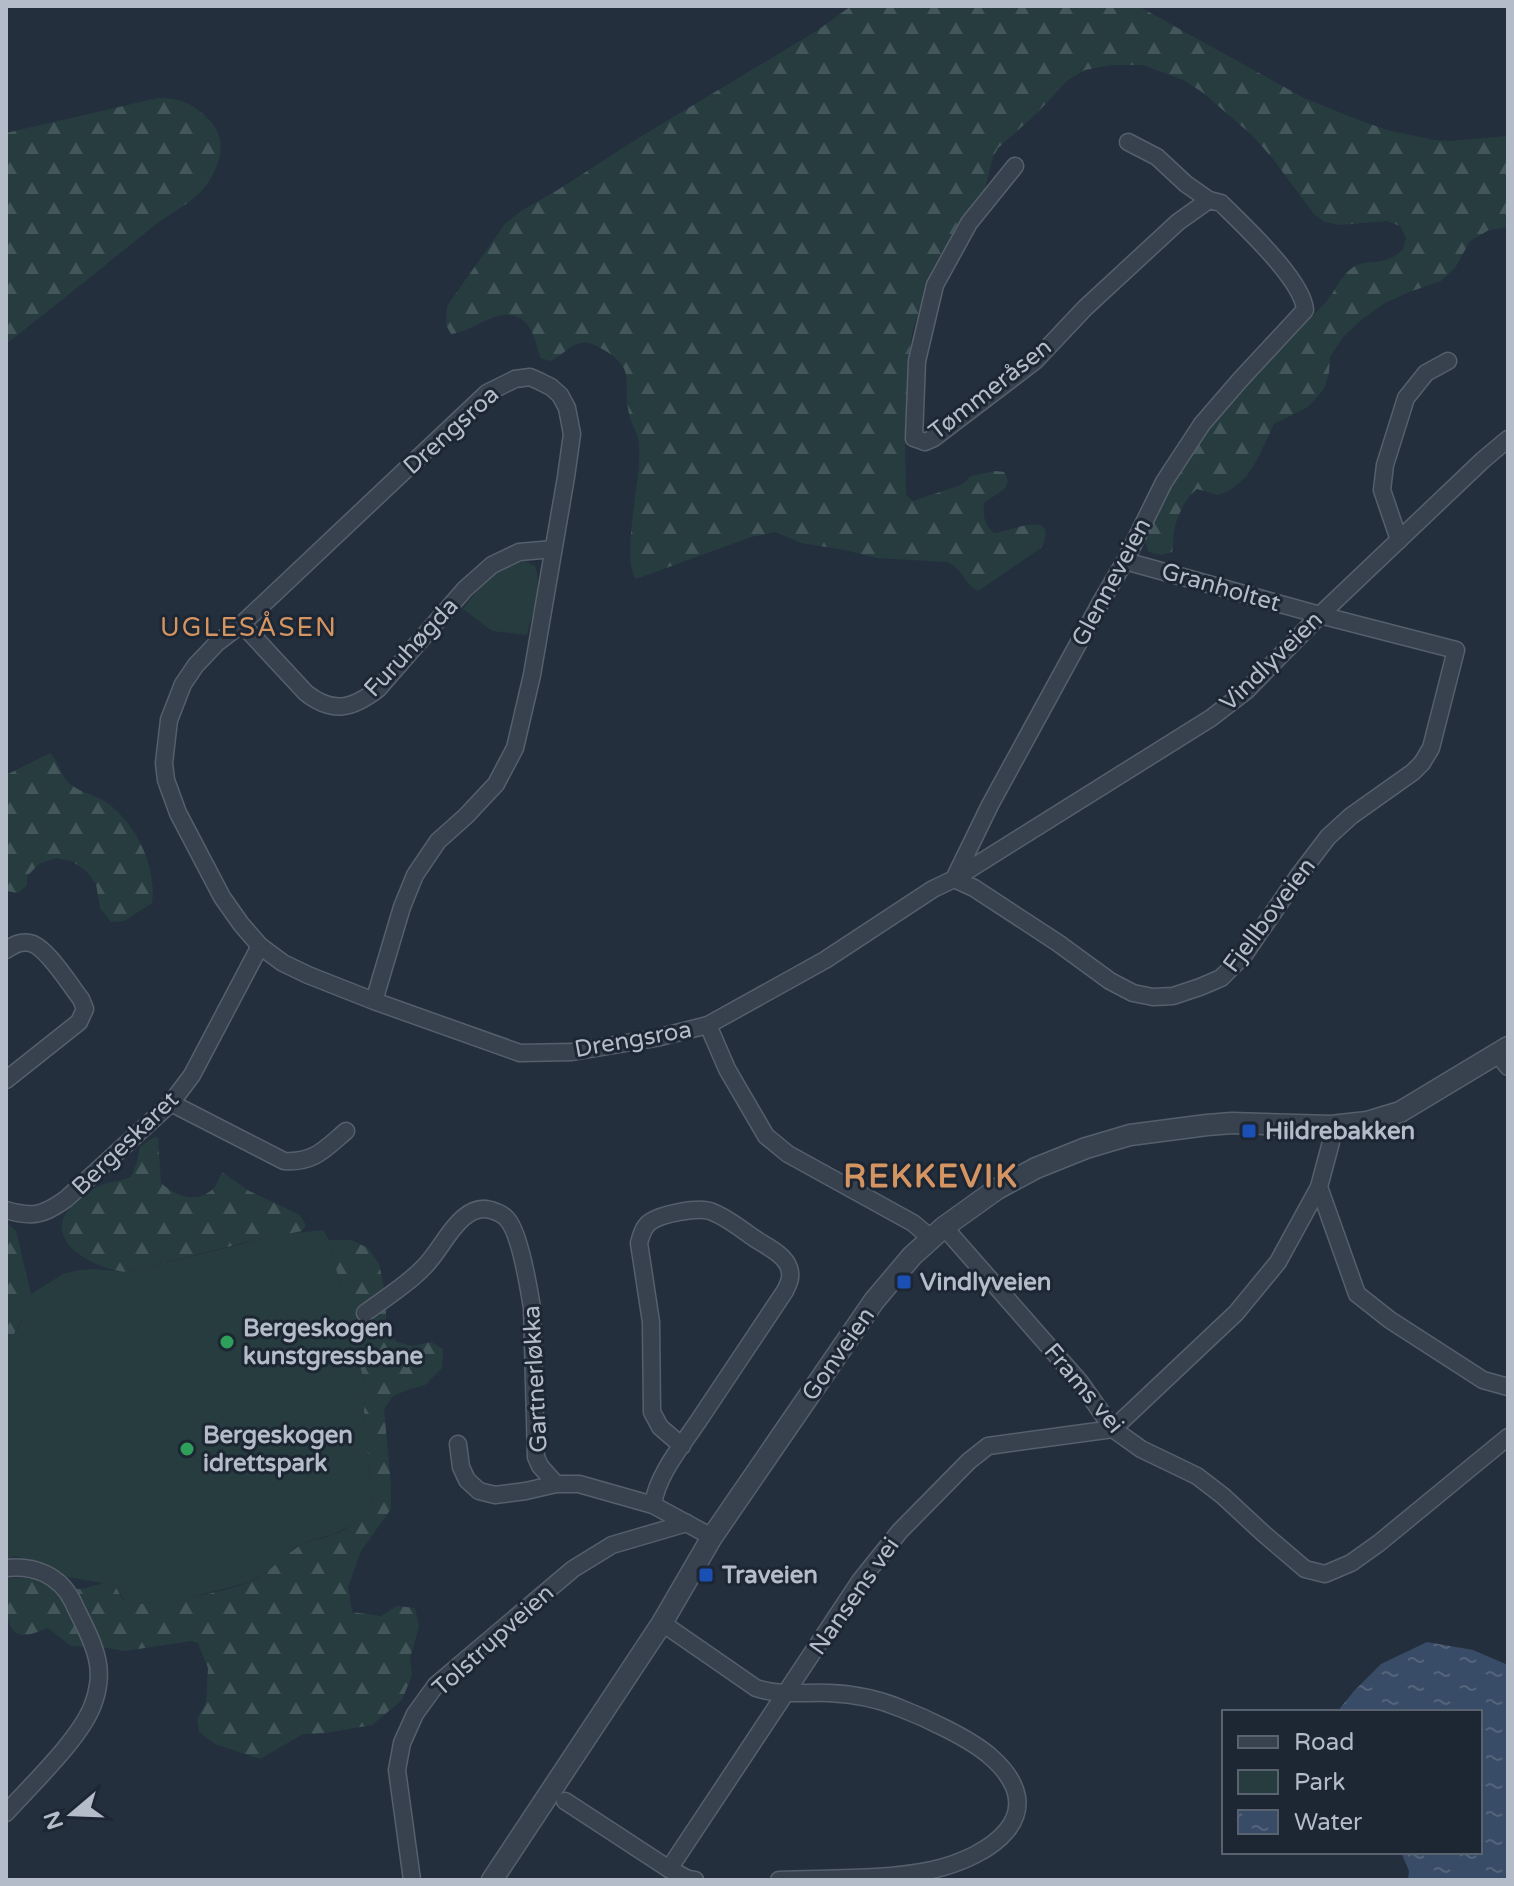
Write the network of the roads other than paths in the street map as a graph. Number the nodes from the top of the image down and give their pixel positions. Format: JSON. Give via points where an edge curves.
{"nodes":[{"id":1,"x":1128,"y":142,"type":"dead end"},
{"id":2,"x":1015,"y":166,"type":"dead end"},
{"id":3,"x":1209,"y":200,"type":"junction"},
{"id":4,"x":1448,"y":361,"type":"dead end"},
{"id":5,"x":1508,"y":439,"type":"edge"},
{"id":6,"x":1399,"y":540,"type":"junction"},
{"id":7,"x":553,"y":549,"type":"junction"},
{"id":8,"x":1125,"y":561,"type":"junction"},
{"id":9,"x":1320,"y":615,"type":"junction"},
{"id":10,"x":242,"y":624,"type":"junction"},
{"id":11,"x":1456,"y":650,"type":"joint"},
{"id":12,"x":954,"y":879,"type":"junction"},
{"id":13,"x":260,"y":946,"type":"junction"},
{"id":14,"x":6,"y":950,"type":"edge"},
{"id":15,"x":374,"y":1001,"type":"junction"},
{"id":16,"x":708,"y":1025,"type":"junction"},
{"id":17,"x":1505,"y":1056,"type":"edge"},
{"id":18,"x":6,"y":1080,"type":"edge"},
{"id":19,"x":171,"y":1103,"type":"junction"},
{"id":20,"x":1331,"y":1126,"type":"junction"},
{"id":21,"x":346,"y":1131,"type":"dead end"},
{"id":22,"x":1319,"y":1187,"type":"junction"},
{"id":23,"x":6,"y":1210,"type":"edge"},
{"id":24,"x":938,"y":1232,"type":"junction"},
{"id":25,"x":365,"y":1313,"type":"dead end"},
{"id":26,"x":1508,"y":1387,"type":"edge"},
{"id":27,"x":1113,"y":1429,"type":"junction"},
{"id":28,"x":1508,"y":1437,"type":"edge"},
{"id":29,"x":458,"y":1444,"type":"dead end"},
{"id":30,"x":682,"y":1446,"type":"junction"},
{"id":31,"x":556,"y":1484,"type":"junction"},
{"id":32,"x":653,"y":1505,"type":"junction"},
{"id":33,"x":687,"y":1523,"type":"junction"},
{"id":34,"x":712,"y":1537,"type":"junction"},
{"id":35,"x":6,"y":1568,"type":"edge"},
{"id":36,"x":662,"y":1623,"type":"junction"},
{"id":37,"x":787,"y":1693,"type":"junction"},
{"id":38,"x":565,"y":1801,"type":"dead end"},
{"id":39,"x":6,"y":1813,"type":"edge"},
{"id":40,"x":669,"y":1869,"type":"junction"},
{"id":41,"x":934,"y":1875,"type":"edge"},
{"id":42,"x":412,"y":1880,"type":"edge"},
{"id":43,"x":492,"y":1880,"type":"edge"},
{"id":44,"x":695,"y":1880,"type":"edge"},
{"id":45,"x":779,"y":1880,"type":"edge"}],
"edges":[{"from":1,"to":3,"type":"street","via":[[1157,157]]},
{"from":2,"to":3,"type":"street","name":"Tømmeråsen","via":[[969,223],[935,285],[917,361],[914,438],[925,442],[1035,361],[1085,308]]},
{"from":3,"to":8,"type":"street","name":"Glenneveien","via":[[1221,203],[1282,267],[1305,310],[1202,424],[1164,482]]},
{"from":4,"to":6,"type":"street","via":[[1426,373],[1406,398],[1385,465],[1382,490]]},
{"from":5,"to":6,"type":"street","name":"Vindlyveien"},
{"from":6,"to":9,"type":"street","name":"Vindlyveien"},
{"from":7,"to":10,"type":"street","name":"Furuhøgda","via":[[519,552],[492,565],[378,689],[344,707],[318,702],[306,693]]},
{"from":7,"to":10,"type":"street","name":"Drengsroa","via":[[572,434],[567,408],[551,387],[530,377],[515,379],[487,393]]},
{"from":7,"to":15,"type":"street","name":"Drengsroa","via":[[515,748],[496,784],[438,841],[415,875]]},
{"from":8,"to":9,"type":"street","name":"Granholtet"},
{"from":8,"to":12,"type":"street","name":"Glenneveien"},
{"from":9,"to":11,"type":"street","name":"Granholtet"},
{"from":9,"to":12,"type":"street","name":"Vindlyveien","via":[[1246,691],[1211,718]]},
{"from":10,"to":13,"type":"street","name":"Drengsroa","via":[[217,643],[183,684],[169,720],[164,763],[178,813],[222,897]]},
{"from":11,"to":12,"type":"street","name":"Fjellboveien","via":[[1431,748],[1422,763],[1328,837],[1244,955],[1221,978],[1173,996],[1133,993]]},
{"from":12,"to":16,"type":"street","name":"Vindlyveien"},
{"from":13,"to":15,"type":"street","name":"Drengsroa","via":[[283,963]]},
{"from":13,"to":19,"type":"street","name":"Bergeskaret","via":[[192,1075]]},
{"from":14,"to":18,"type":"street","via":[[35,944],[85,1009],[79,1022]]},
{"from":15,"to":16,"type":"street","name":"Drengsroa","via":[[520,1053],[572,1052]]},
{"from":16,"to":24,"type":"street","via":[[766,1136],[788,1154]]},
{"from":17,"to":20,"type":"street","name":"Gonveien","via":[[1400,1112]]},
{"from":19,"to":21,"type":"street","via":[[284,1161],[302,1162]]},
{"from":19,"to":23,"type":"street","name":"Bergeskaret","via":[[54,1208],[33,1215]]},
{"from":20,"to":22,"type":"street"},
{"from":20,"to":24,"type":"street","name":"Gonveien","via":[[1232,1123],[1130,1135],[1036,1168]]},
{"from":22,"to":26,"type":"street","via":[[1357,1294],[1483,1380]]},
{"from":22,"to":27,"type":"street","via":[[1278,1262],[1236,1313]]},
{"from":24,"to":27,"type":"street","name":"Frams vei","via":[[1080,1382]]},
{"from":24,"to":34,"type":"street","name":"Gonveien","via":[[874,1301]]},
{"from":25,"to":31,"type":"street","name":"Gartnerløkka","via":[[415,1276],[472,1211],[485,1208],[508,1219],[530,1290],[536,1457]]},
{"from":27,"to":28,"type":"street","name":"Frams vei","via":[[1197,1476],[1305,1569],[1325,1574],[1379,1543]]},
{"from":27,"to":37,"type":"street","name":"Nansens vei","via":[[988,1446],[969,1461],[900,1531],[860,1581]]},
{"from":29,"to":31,"type":"street","via":[[461,1467],[479,1491],[495,1495]]},
{"from":30,"to":30,"type":"street","via":[[791,1272],[778,1254],[722,1217],[695,1209],[649,1222],[639,1243],[651,1322],[652,1412]]},
{"from":30,"to":32,"type":"street","via":[[660,1479]]},
{"from":31,"to":32,"type":"street","via":[[579,1484]]},
{"from":32,"to":33,"type":"street"},
{"from":33,"to":34,"type":"street"},
{"from":33,"to":42,"type":"street","name":"Tolstrupveien","via":[[612,1545],[573,1569],[436,1685],[415,1714],[397,1770]]},
{"from":34,"to":36,"type":"street","name":"Gonveien"},
{"from":35,"to":39,"type":"street","via":[[41,1572],[68,1593],[93,1647],[98,1676],[91,1710],[82,1724]]},
{"from":36,"to":37,"type":"street","via":[[756,1688]]},
{"from":36,"to":43,"type":"street","name":"Gonveien"},
{"from":37,"to":40,"type":"street","name":"Nansens vei"},
{"from":37,"to":41,"type":"street","via":[[869,1696],[978,1746],[1002,1767],[1017,1803],[1007,1832]]},
{"from":38,"to":40,"type":"street"},
{"from":40,"to":44,"type":"street"},
{"from":41,"to":45,"type":"street"}]}
